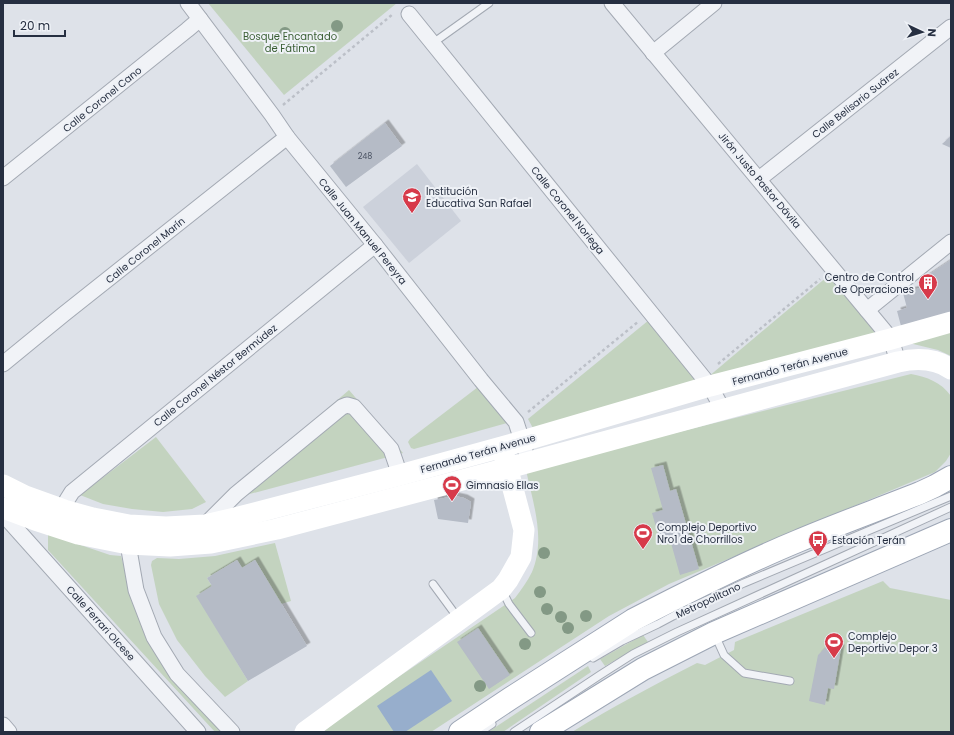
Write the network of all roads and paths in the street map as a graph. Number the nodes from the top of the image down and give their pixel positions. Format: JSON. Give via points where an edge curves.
{"nodes":[{"id":1,"x":188,"y":3,"type":"edge"},
{"id":2,"x":489,"y":3,"type":"edge"},
{"id":3,"x":612,"y":3,"type":"edge"},
{"id":4,"x":714,"y":3,"type":"edge"},
{"id":5,"x":403,"y":13,"type":"joint"},
{"id":6,"x":200,"y":19,"type":"junction"},
{"id":7,"x":951,"y":27,"type":"edge"},
{"id":8,"x":433,"y":43,"type":"junction"},
{"id":9,"x":653,"y":53,"type":"junction"},
{"id":10,"x":272,"y":115,"type":"junction"},
{"id":11,"x":287,"y":137,"type":"junction"},
{"id":12,"x":3,"y":178,"type":"edge"},
{"id":13,"x":759,"y":179,"type":"junction"},
{"id":14,"x":951,"y":242,"type":"edge"},
{"id":15,"x":375,"y":245,"type":"junction"},
{"id":16,"x":833,"y":268,"type":"junction"},
{"id":17,"x":867,"y":310,"type":"junction"},
{"id":18,"x":650,"y":312,"type":"junction"},
{"id":19,"x":951,"y":322,"type":"edge"},
{"id":20,"x":892,"y":339,"type":"junction"},
{"id":21,"x":898,"y":362,"type":"junction"},
{"id":22,"x":3,"y":364,"type":"edge"},
{"id":23,"x":951,"y":369,"type":"edge"},
{"id":24,"x":706,"y":382,"type":"junction"},
{"id":25,"x":723,"y":410,"type":"junction"},
{"id":26,"x":519,"y":431,"type":"junction"},
{"id":27,"x":502,"y":446,"type":"junction"},
{"id":28,"x":528,"y":463,"type":"junction"},
{"id":29,"x":508,"y":468,"type":"junction"},
{"id":30,"x":400,"y":475,"type":"junction"},
{"id":31,"x":951,"y":477,"type":"edge"},
{"id":32,"x":3,"y":485,"type":"edge"},
{"id":33,"x":951,"y":496,"type":"edge"},
{"id":34,"x":951,"y":507,"type":"edge"},
{"id":35,"x":3,"y":508,"type":"edge"},
{"id":36,"x":64,"y":510,"type":"junction"},
{"id":37,"x":3,"y":514,"type":"edge"},
{"id":38,"x":205,"y":525,"type":"junction"},
{"id":39,"x":951,"y":530,"type":"edge"},
{"id":40,"x":128,"y":534,"type":"junction"},
{"id":41,"x":433,"y":584,"type":"dead end"},
{"id":42,"x":501,"y":588,"type":"junction"},
{"id":43,"x":460,"y":620,"type":"junction"},
{"id":44,"x":531,"y":633,"type":"dead end"},
{"id":45,"x":714,"y":633,"type":"junction"},
{"id":46,"x":585,"y":663,"type":"dead end"},
{"id":47,"x":790,"y":680,"type":"dead end"},
{"id":48,"x":499,"y":719,"type":"dead end"},
{"id":49,"x":3,"y":725,"type":"edge"},
{"id":50,"x":9,"y":732,"type":"edge"},
{"id":51,"x":198,"y":732,"type":"edge"},
{"id":52,"x":232,"y":732,"type":"edge"},
{"id":53,"x":305,"y":732,"type":"edge"},
{"id":54,"x":460,"y":732,"type":"edge"},
{"id":55,"x":480,"y":732,"type":"edge"},
{"id":56,"x":514,"y":732,"type":"edge"},
{"id":57,"x":541,"y":732,"type":"edge"}],
"edges":[{"from":1,"to":6,"type":"street","name":"Calle Juan Manuel Pereyra"},
{"from":2,"to":8,"type":"lane"},
{"from":3,"to":9,"type":"street","name":"Jirón Justo Pastor Dávila"},
{"from":4,"to":9,"type":"street"},
{"from":5,"to":8,"type":"street","name":"Calle Coronel Noriega"},
{"from":5,"to":10,"type":"path"},
{"from":6,"to":10,"type":"street","name":"Calle Juan Manuel Pereyra"},
{"from":6,"to":12,"type":"street","name":"Calle Coronel Cano"},
{"from":7,"to":13,"type":"street","name":"Calle Belisario Suárez"},
{"from":8,"to":18,"type":"street","name":"Calle Coronel Noriega"},
{"from":9,"to":13,"type":"street","name":"Jirón Justo Pastor Dávila"},
{"from":10,"to":11,"type":"street","name":"Calle Juan Manuel Pereyra"},
{"from":11,"to":15,"type":"street","name":"Calle Juan Manuel Pereyra"},
{"from":11,"to":22,"type":"street","name":"Calle Coronel Marín"},
{"from":13,"to":16,"type":"street","name":"Jirón Justo Pastor Dávila"},
{"from":14,"to":17,"type":"street"},
{"from":15,"to":26,"type":"street","name":"Calle Juan Manuel Pereyra"},
{"from":15,"to":36,"type":"street","name":"Calle Coronel Néstor Bermúdez","via":[[72,492]]},
{"from":16,"to":17,"type":"street","name":"Jirón Justo Pastor Dávila"},
{"from":16,"to":24,"type":"path"},
{"from":17,"to":20,"type":"street","name":"Jirón Justo Pastor Dávila"},
{"from":18,"to":24,"type":"street","name":"Calle Coronel Noriega"},
{"from":18,"to":26,"type":"path"},
{"from":19,"to":20,"type":"main road","name":"Fernando Terán Avenue"},
{"from":20,"to":21,"type":"street","name":"Jirón Justo Pastor Dávila"},
{"from":20,"to":24,"type":"main road","name":"Fernando Terán Avenue"},
{"from":21,"to":23,"type":"main road","name":"Fernando Terán Avenue","via":[[925,360],[943,364]]},
{"from":21,"to":25,"type":"main road","name":"Fernando Terán Avenue"},
{"from":24,"to":25,"type":"street","name":"Calle Coronel Noriega"},
{"from":24,"to":26,"type":"main road","name":"Fernando Terán Avenue"},
{"from":25,"to":28,"type":"main road","name":"Fernando Terán Avenue"},
{"from":26,"to":27,"type":"main road","name":"Fernando Terán Avenue"},
{"from":26,"to":28,"type":"street","name":"Calle Juan Manuel Pereyra"},
{"from":27,"to":29,"type":"main road"},
{"from":27,"to":30,"type":"main road","name":"Fernando Terán Avenue"},
{"from":28,"to":29,"type":"main road","name":"Fernando Terán Avenue"},
{"from":29,"to":40,"type":"main road","name":"Fernando Terán Avenue","via":[[277,529],[211,543],[170,546]]},
{"from":29,"to":42,"type":"main road","via":[[524,530],[521,557]]},
{"from":30,"to":38,"type":"main road","name":"Fernando Terán Avenue"},
{"from":30,"to":38,"type":"street","via":[[391,449],[354,407],[347,405],[236,494]]},
{"from":31,"to":54,"type":"main road","via":[[920,493],[798,541],[715,578],[633,620]]},
{"from":32,"to":36,"type":"main road","name":"Fernando Terán Avenue"},
{"from":33,"to":46,"type":"lane","name":"Metropolitano","via":[[744,583],[622,641]]},
{"from":34,"to":56,"type":"lane","name":"Metropolitano","via":[[633,654]]},
{"from":35,"to":40,"type":"main road","name":"Fernando Terán Avenue","via":[[78,534]]},
{"from":36,"to":40,"type":"main road","name":"Fernando Terán Avenue","via":[[94,518]]},
{"from":37,"to":51,"type":"street","name":"Calle Ferrari Olcese"},
{"from":38,"to":40,"type":"main road","name":"Fernando Terán Avenue","via":[[166,527]]},
{"from":39,"to":45,"type":"main road"},
{"from":40,"to":52,"type":"street","via":[[136,590],[154,637],[177,674]]},
{"from":41,"to":43,"type":"lane"},
{"from":42,"to":43,"type":"main road"},
{"from":42,"to":44,"type":"lane"},
{"from":43,"to":53,"type":"main road"},
{"from":45,"to":47,"type":"lane","via":[[724,655],[744,673]]},
{"from":45,"to":57,"type":"main road","via":[[643,669]]},
{"from":48,"to":55,"type":"lane"},
{"from":49,"to":50,"type":"street"}]}
